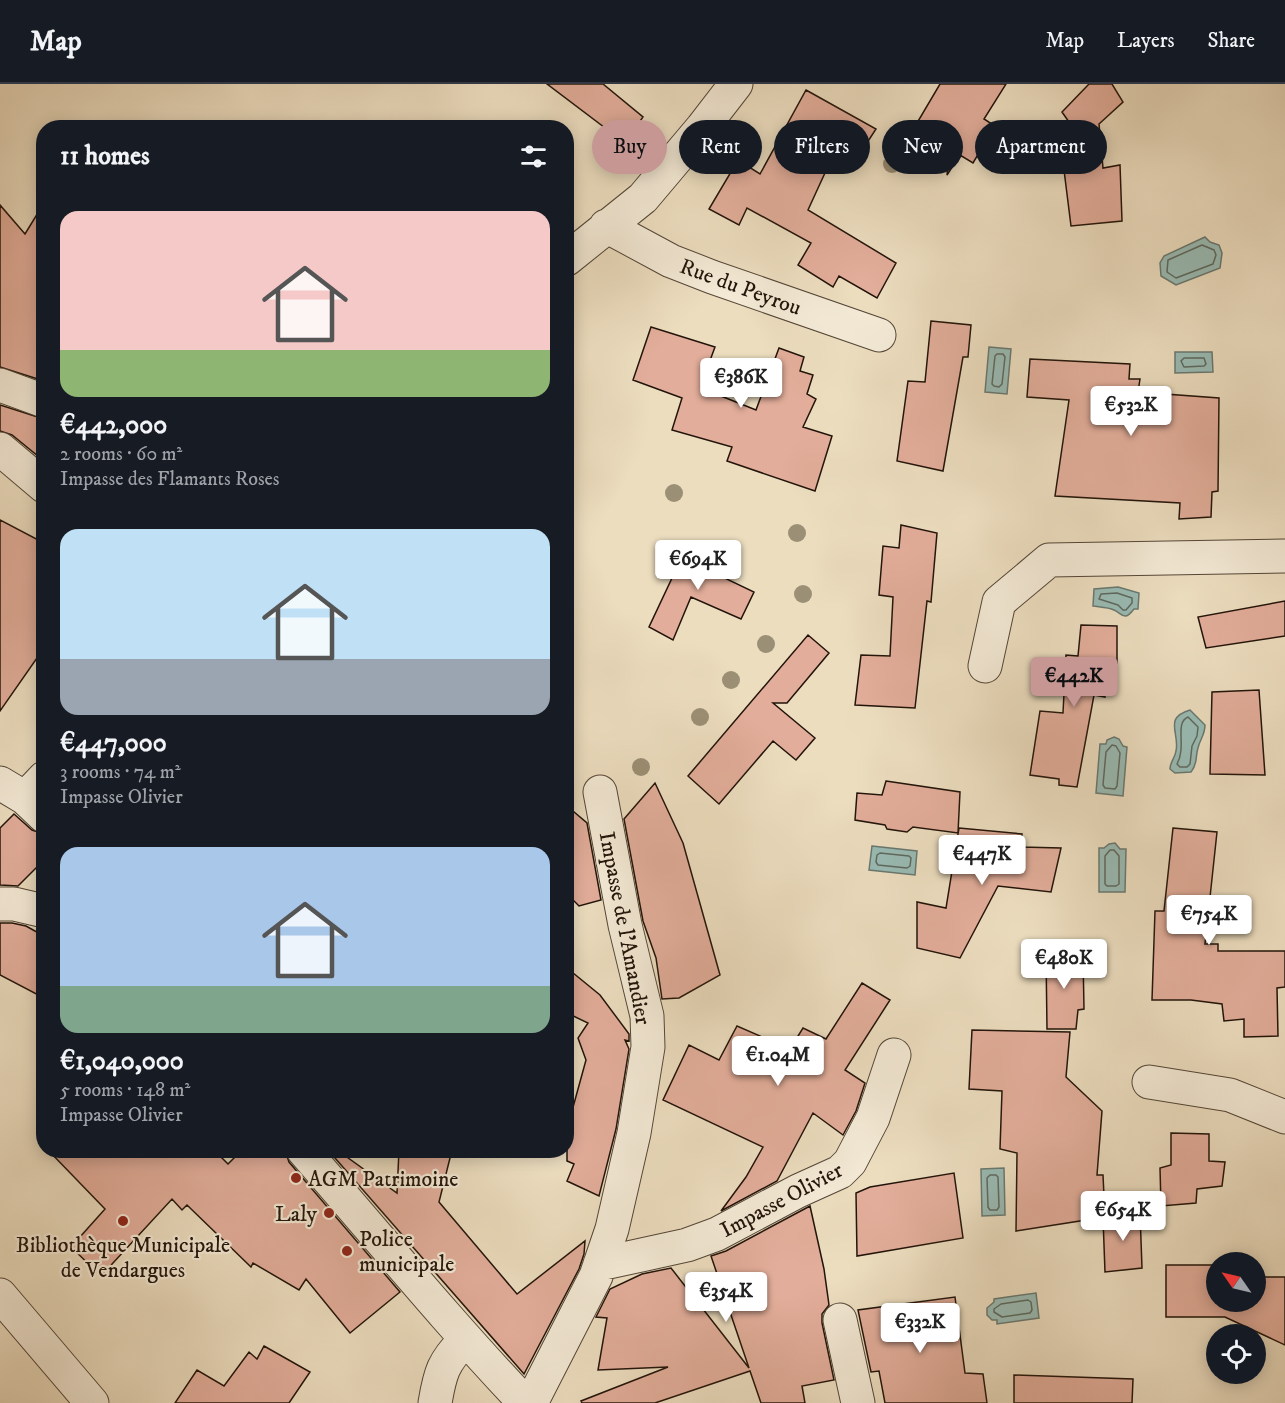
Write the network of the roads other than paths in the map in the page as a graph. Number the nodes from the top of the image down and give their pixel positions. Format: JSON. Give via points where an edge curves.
{"nodes":[{"id":1,"x":736,"y":84,"type":"edge"},
{"id":2,"x":606,"y":226,"type":"junction"},
{"id":3,"x":574,"y":253,"type":"edge"},
{"id":4,"x":879,"y":335,"type":"dead end"},
{"id":5,"x":0,"y":385,"type":"edge"},
{"id":6,"x":36,"y":398,"type":"edge"},
{"id":7,"x":0,"y":449,"type":"edge"},
{"id":8,"x":36,"y":479,"type":"edge"},
{"id":9,"x":1285,"y":556,"type":"edge"},
{"id":10,"x":985,"y":666,"type":"dead end"},
{"id":11,"x":600,"y":792,"type":"dead end"},
{"id":12,"x":0,"y":904,"type":"edge"},
{"id":13,"x":36,"y":909,"type":"edge"},
{"id":14,"x":894,"y":1055,"type":"dead end"},
{"id":15,"x":1149,"y":1082,"type":"dead end"},
{"id":16,"x":1285,"y":1117,"type":"edge"},
{"id":17,"x":310,"y":1158,"type":"edge"},
{"id":18,"x":600,"y":1264,"type":"junction"},
{"id":19,"x":0,"y":1295,"type":"edge"},
{"id":20,"x":840,"y":1320,"type":"dead end"},
{"id":21,"x":465,"y":1340,"type":"junction"},
{"id":22,"x":92,"y":1403,"type":"edge"},
{"id":23,"x":435,"y":1403,"type":"edge"},
{"id":24,"x":525,"y":1403,"type":"edge"},
{"id":25,"x":531,"y":1403,"type":"edge"},
{"id":26,"x":858,"y":1403,"type":"edge"}],
"edges":[{"from":1,"to":2,"type":"street","via":[[643,198]]},
{"from":2,"to":3,"type":"street"},
{"from":2,"to":4,"type":"street","name":"Rue du Peyrou","via":[[681,265]]},
{"from":5,"to":6,"type":"street"},
{"from":7,"to":8,"type":"street"},
{"from":9,"to":10,"type":"street","via":[[1049,560],[999,602]]},
{"from":11,"to":18,"type":"street","name":"Impasse de l'Amandier","via":[[647,1016],[648,1047],[634,1133]]},
{"from":12,"to":13,"type":"street"},
{"from":14,"to":18,"type":"street","name":"Impasse Olivier","via":[[873,1118],[850,1162],[840,1172],[717,1234],[687,1245]]},
{"from":15,"to":16,"type":"street","via":[[1230,1095]]},
{"from":17,"to":21,"type":"street"},
{"from":18,"to":25,"type":"street","name":"Impasse de l'Amandier"},
{"from":19,"to":22,"type":"street"},
{"from":20,"to":26,"type":"street"},
{"from":21,"to":23,"type":"street","via":[[449,1356],[439,1378]]},
{"from":21,"to":24,"type":"street"}]}
